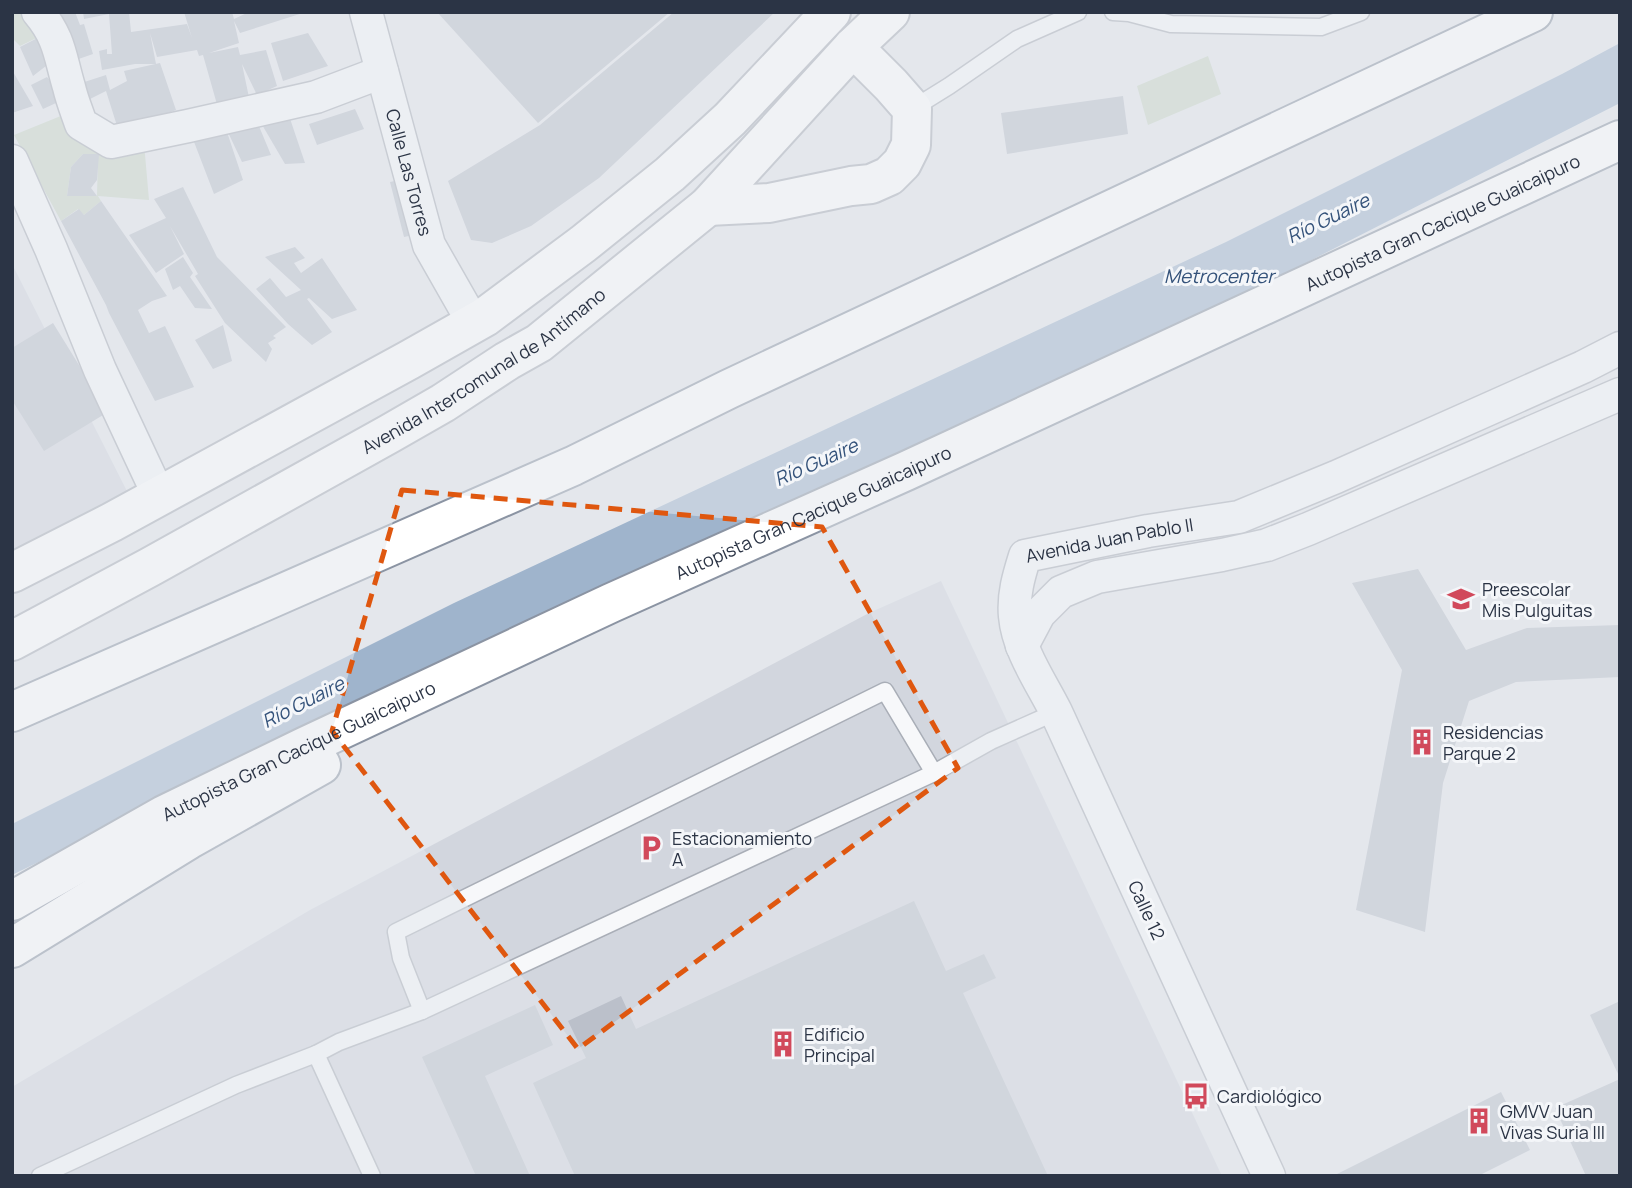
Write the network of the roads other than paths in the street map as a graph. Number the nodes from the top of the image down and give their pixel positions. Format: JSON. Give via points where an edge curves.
{"nodes":[{"id":1,"x":38,"y":12,"type":"edge"},
{"id":2,"x":366,"y":12,"type":"edge"},
{"id":3,"x":890,"y":12,"type":"edge"},
{"id":4,"x":1078,"y":12,"type":"edge"},
{"id":5,"x":1113,"y":12,"type":"edge"},
{"id":6,"x":1360,"y":12,"type":"edge"},
{"id":7,"x":1533,"y":12,"type":"edge"},
{"id":8,"x":827,"y":13,"type":"edge"},
{"id":9,"x":853,"y":47,"type":"junction"},
{"id":10,"x":382,"y":72,"type":"junction"},
{"id":11,"x":912,"y":109,"type":"junction"},
{"id":12,"x":1620,"y":140,"type":"edge"},
{"id":13,"x":12,"y":161,"type":"edge"},
{"id":14,"x":708,"y":206,"type":"junction"},
{"id":15,"x":474,"y":324,"type":"junction"},
{"id":16,"x":1620,"y":348,"type":"edge"},
{"id":17,"x":1620,"y":394,"type":"edge"},
{"id":18,"x":159,"y":495,"type":"junction"},
{"id":19,"x":12,"y":573,"type":"edge"},
{"id":20,"x":611,"y":603,"type":"junction"},
{"id":21,"x":12,"y":641,"type":"edge"},
{"id":22,"x":1022,"y":646,"type":"junction"},
{"id":23,"x":12,"y":712,"type":"edge"},
{"id":24,"x":1056,"y":712,"type":"junction"},
{"id":25,"x":934,"y":773,"type":"junction"},
{"id":26,"x":12,"y":901,"type":"edge"},
{"id":27,"x":12,"y":948,"type":"edge"},
{"id":28,"x":422,"y":1011,"type":"junction"},
{"id":29,"x":316,"y":1054,"type":"junction"},
{"id":30,"x":40,"y":1176,"type":"edge"},
{"id":31,"x":372,"y":1176,"type":"edge"},
{"id":32,"x":1269,"y":1176,"type":"edge"}],
"edges":[{"from":1,"to":10,"type":"street","via":[[59,47],[80,124],[111,142],[316,97]]},
{"from":2,"to":10,"type":"street","name":"Calle Las Torres"},
{"from":3,"to":9,"type":"main road","name":"Avenida Intercomunal de Antímano"},
{"from":4,"to":11,"type":"lane","via":[[1017,39]]},
{"from":5,"to":6,"type":"lane","via":[[1171,24],[1321,27]]},
{"from":7,"to":23,"type":"main road","via":[[573,466]]},
{"from":8,"to":9,"type":"street"},
{"from":8,"to":15,"type":"main road","via":[[730,118],[670,174]]},
{"from":9,"to":11,"type":"main road"},
{"from":9,"to":14,"type":"main road","name":"Avenida Intercomunal de Antímano"},
{"from":10,"to":15,"type":"street","name":"Calle Las Torres","via":[[429,245]]},
{"from":11,"to":14,"type":"main road","via":[[911,145],[889,176],[871,184],[769,203]]},
{"from":12,"to":20,"type":"main road","name":"Autopista Gran Cacique Guaicaipuro","via":[[918,466]]},
{"from":13,"to":18,"type":"street","via":[[100,370]]},
{"from":14,"to":21,"type":"main road","name":"Avenida Intercomunal de Antímano","via":[[538,343],[443,403]]},
{"from":15,"to":18,"type":"main road"},
{"from":16,"to":22,"type":"street","name":"Avenida Juan Pablo II","via":[[1239,517],[1025,556],[1015,602]]},
{"from":17,"to":22,"type":"street","name":"Avenida Juan Pablo II","via":[[1267,545],[1097,577],[1061,592],[1039,614]]},
{"from":18,"to":19,"type":"main road"},
{"from":20,"to":26,"type":"main road","name":"Autopista Gran Cacique Guaicaipuro","via":[[164,815]]},
{"from":20,"to":27,"type":"main road","via":[[188,840]]},
{"from":22,"to":24,"type":"street","name":"Calle 12"},
{"from":24,"to":25,"type":"lane"},
{"from":24,"to":32,"type":"street","name":"Calle 12"},
{"from":25,"to":28,"type":"lane"},
{"from":25,"to":28,"type":"lane","via":[[885,691],[396,932]]},
{"from":28,"to":29,"type":"lane"},
{"from":29,"to":30,"type":"lane","via":[[236,1085]]},
{"from":29,"to":31,"type":"lane"}]}
